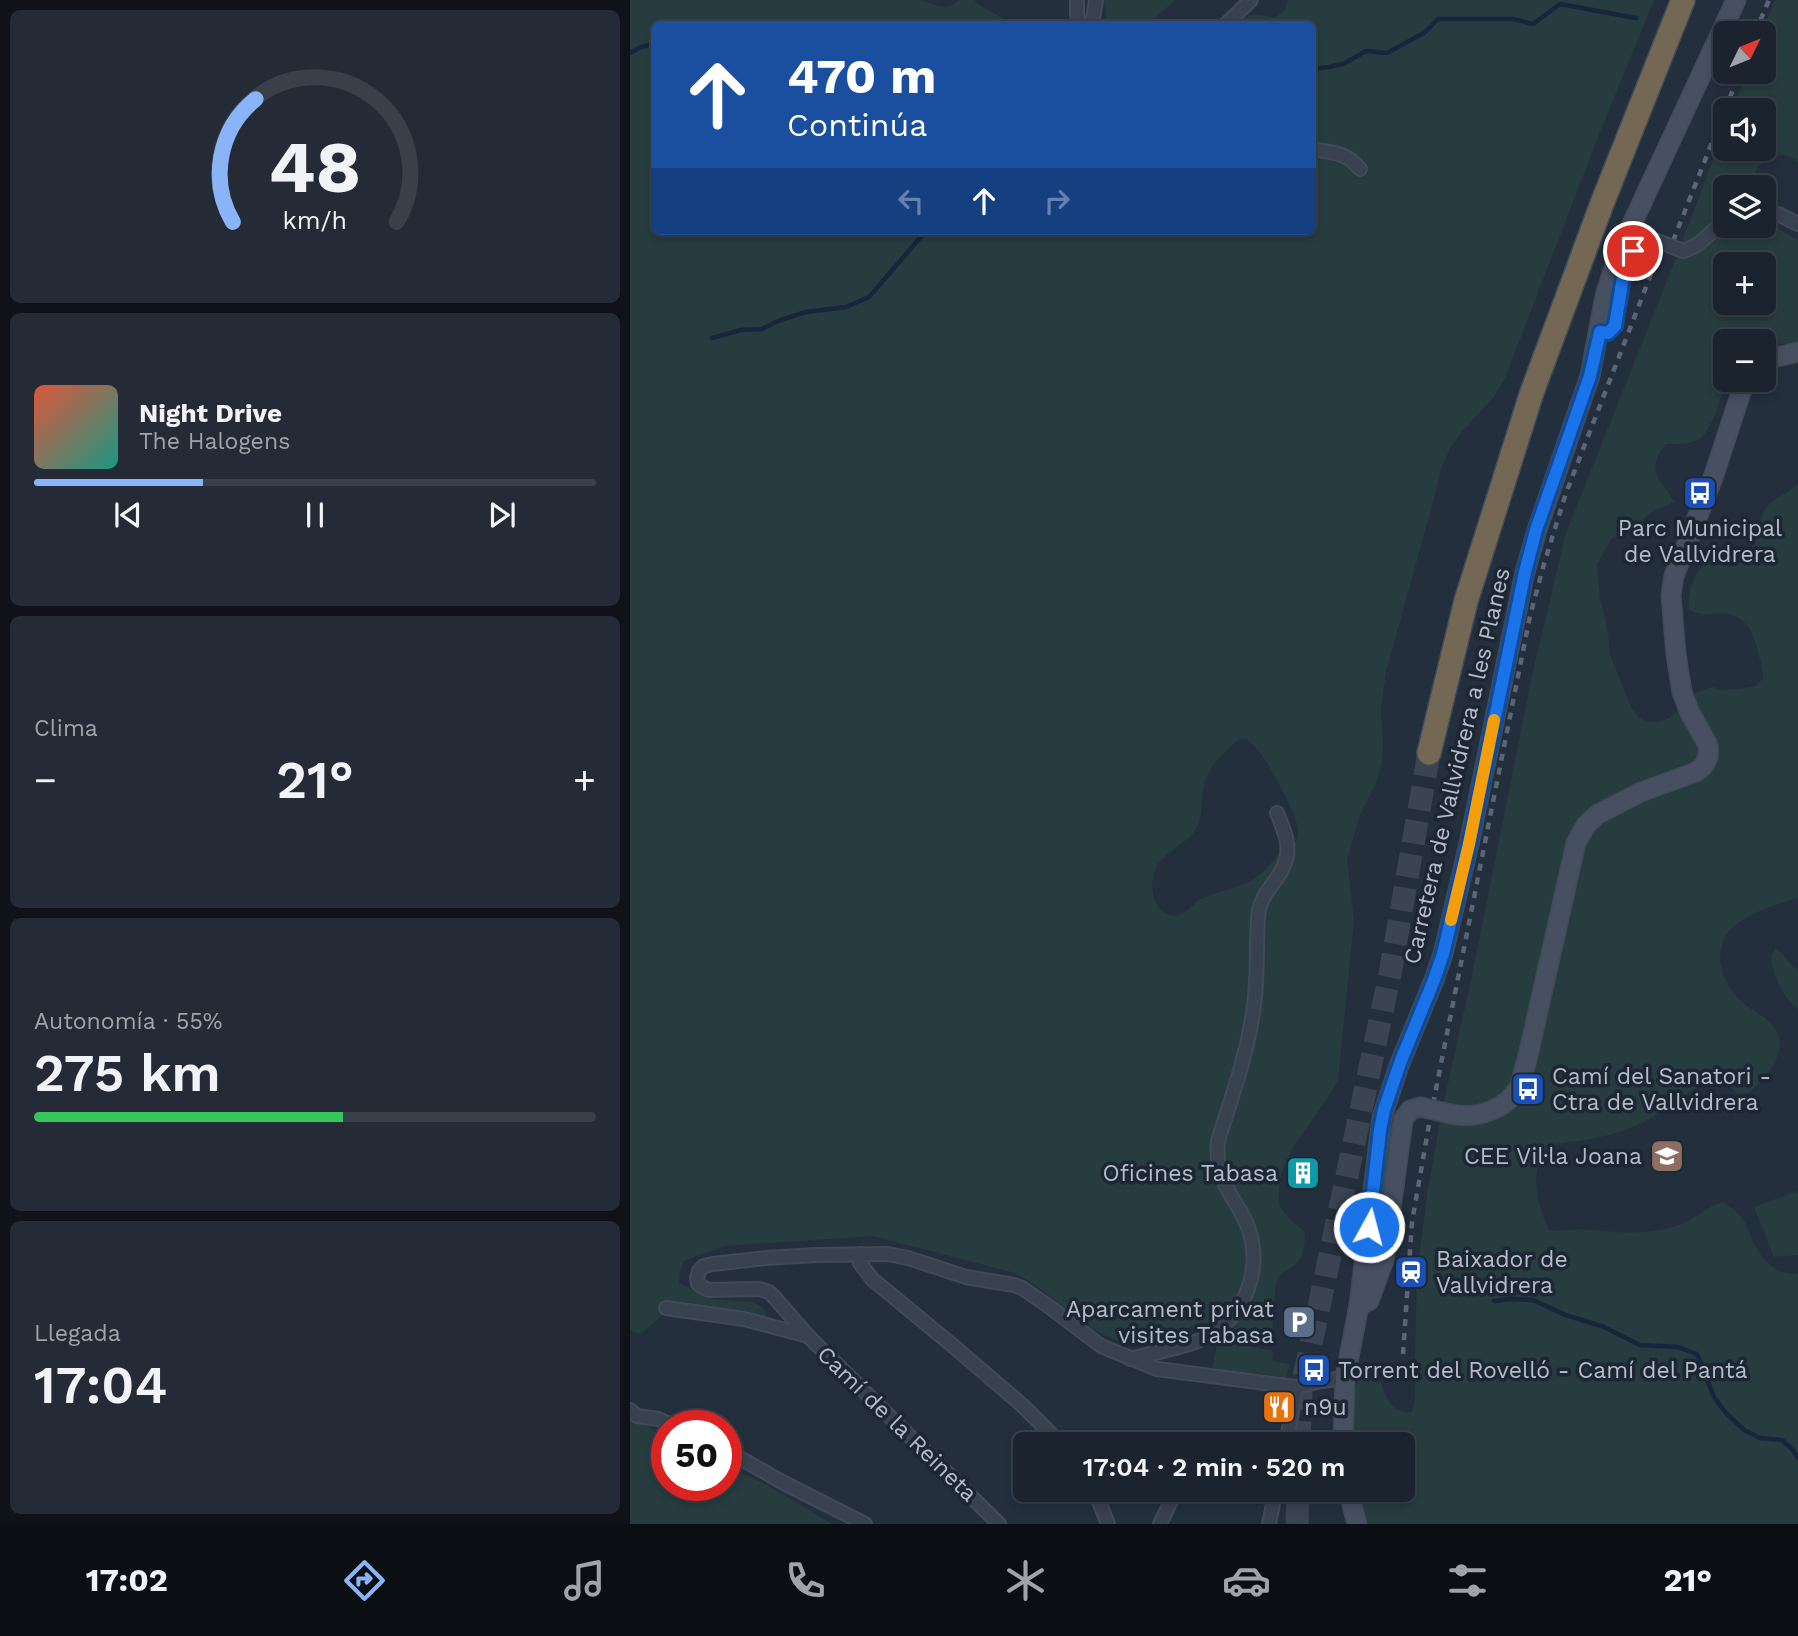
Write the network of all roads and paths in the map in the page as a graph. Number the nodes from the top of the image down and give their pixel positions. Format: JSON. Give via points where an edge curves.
{"nodes":[{"id":1,"x":1077,"y":0,"type":"edge"},
{"id":2,"x":1096,"y":0,"type":"edge"},
{"id":3,"x":1251,"y":0,"type":"edge"},
{"id":4,"x":1683,"y":0,"type":"edge"},
{"id":5,"x":1736,"y":0,"type":"edge"},
{"id":6,"x":1079,"y":21,"type":"edge"},
{"id":7,"x":1092,"y":21,"type":"edge"},
{"id":8,"x":1229,"y":21,"type":"edge"},
{"id":9,"x":1316,"y":150,"type":"edge"},
{"id":10,"x":1360,"y":169,"type":"dead end"},
{"id":11,"x":1776,"y":214,"type":"edge"},
{"id":12,"x":1798,"y":224,"type":"edge"},
{"id":13,"x":1713,"y":230,"type":"edge"},
{"id":14,"x":1600,"y":332,"type":"junction"},
{"id":15,"x":1798,"y":352,"type":"edge"},
{"id":16,"x":1776,"y":357,"type":"edge"},
{"id":17,"x":1741,"y":392,"type":"edge"},
{"id":18,"x":1429,"y":753,"type":"tunnel mouth"},
{"id":19,"x":1277,"y":813,"type":"dead end"},
{"id":20,"x":860,"y":1254,"type":"junction"},
{"id":21,"x":1359,"y":1305,"type":"junction"},
{"id":22,"x":666,"y":1308,"type":"dead end"},
{"id":23,"x":808,"y":1336,"type":"junction"},
{"id":24,"x":1130,"y":1359,"type":"junction"},
{"id":25,"x":1345,"y":1378,"type":"junction"},
{"id":26,"x":1295,"y":1387,"type":"junction"},
{"id":27,"x":630,"y":1409,"type":"edge"},
{"id":28,"x":651,"y":1418,"type":"edge"},
{"id":29,"x":1049,"y":1432,"type":"edge"},
{"id":30,"x":1288,"y":1432,"type":"edge"},
{"id":31,"x":1343,"y":1432,"type":"edge"},
{"id":32,"x":742,"y":1459,"type":"edge"},
{"id":33,"x":1099,"y":1502,"type":"edge"},
{"id":34,"x":1171,"y":1502,"type":"edge"},
{"id":35,"x":1273,"y":1502,"type":"edge"},
{"id":36,"x":1351,"y":1502,"type":"edge"},
{"id":37,"x":865,"y":1524,"type":"edge"},
{"id":38,"x":999,"y":1524,"type":"edge"},
{"id":39,"x":1108,"y":1524,"type":"edge"},
{"id":40,"x":1160,"y":1524,"type":"edge"},
{"id":41,"x":1269,"y":1524,"type":"edge"},
{"id":42,"x":1357,"y":1524,"type":"edge"}],
"edges":[{"from":1,"to":6,"type":"street"},
{"from":2,"to":7,"type":"street"},
{"from":3,"to":8,"type":"street"},
{"from":4,"to":18,"type":"highway","via":[[1532,392],[1466,601]]},
{"from":5,"to":14,"type":"main road","name":"Carretera de Vallvidrera a les Planes","via":[[1619,252]]},
{"from":9,"to":10,"type":"street","via":[[1343,154]]},
{"from":11,"to":12,"type":"street"},
{"from":13,"to":14,"type":"street","bridge":true,"via":[[1697,247],[1683,251],[1650,238],[1640,241],[1623,277],[1613,329]]},
{"from":14,"to":21,"type":"main road","name":"Carretera de Vallvidrera a les Planes","via":[[1590,376],[1525,572],[1443,954],[1384,1110]]},
{"from":15,"to":16,"type":"main road"},
{"from":17,"to":21,"type":"main road","bridge":true,"via":[[1671,595],[1682,692],[1709,748],[1708,760],[1696,772],[1641,792],[1586,825],[1576,844],[1518,1088],[1486,1113],[1469,1116],[1420,1107],[1410,1110],[1403,1120],[1384,1260],[1369,1301]]},
{"from":19,"to":24,"type":"street","via":[[1289,850],[1259,908],[1254,1012],[1217,1157],[1223,1183],[1250,1233],[1252,1279],[1238,1307],[1215,1332]]},
{"from":20,"to":23,"type":"street","via":[[766,1258],[713,1264],[699,1271],[698,1284],[708,1290],[750,1288],[769,1293]]},
{"from":20,"to":24,"type":"street","via":[[908,1258],[966,1277],[1023,1288],[1101,1346]]},
{"from":20,"to":29,"type":"street","via":[[860,1263],[872,1279]]},
{"from":21,"to":25,"type":"main road","name":"Carretera de Vallvidrera a les Planes"},
{"from":22,"to":23,"type":"street","name":"Camí de la Reineta","via":[[744,1319]]},
{"from":23,"to":38,"type":"street","name":"Camí de la Reineta"},
{"from":24,"to":26,"type":"street","via":[[1157,1369]]},
{"from":25,"to":26,"type":"street"},
{"from":25,"to":31,"type":"main road","name":"Carretera de Vallvidrera a les Planes"},
{"from":26,"to":30,"type":"street"},
{"from":27,"to":28,"type":"street","via":[[637,1416]]},
{"from":32,"to":37,"type":"street"},
{"from":33,"to":39,"type":"street"},
{"from":34,"to":40,"type":"street"},
{"from":35,"to":41,"type":"street"},
{"from":36,"to":42,"type":"main road"}]}
